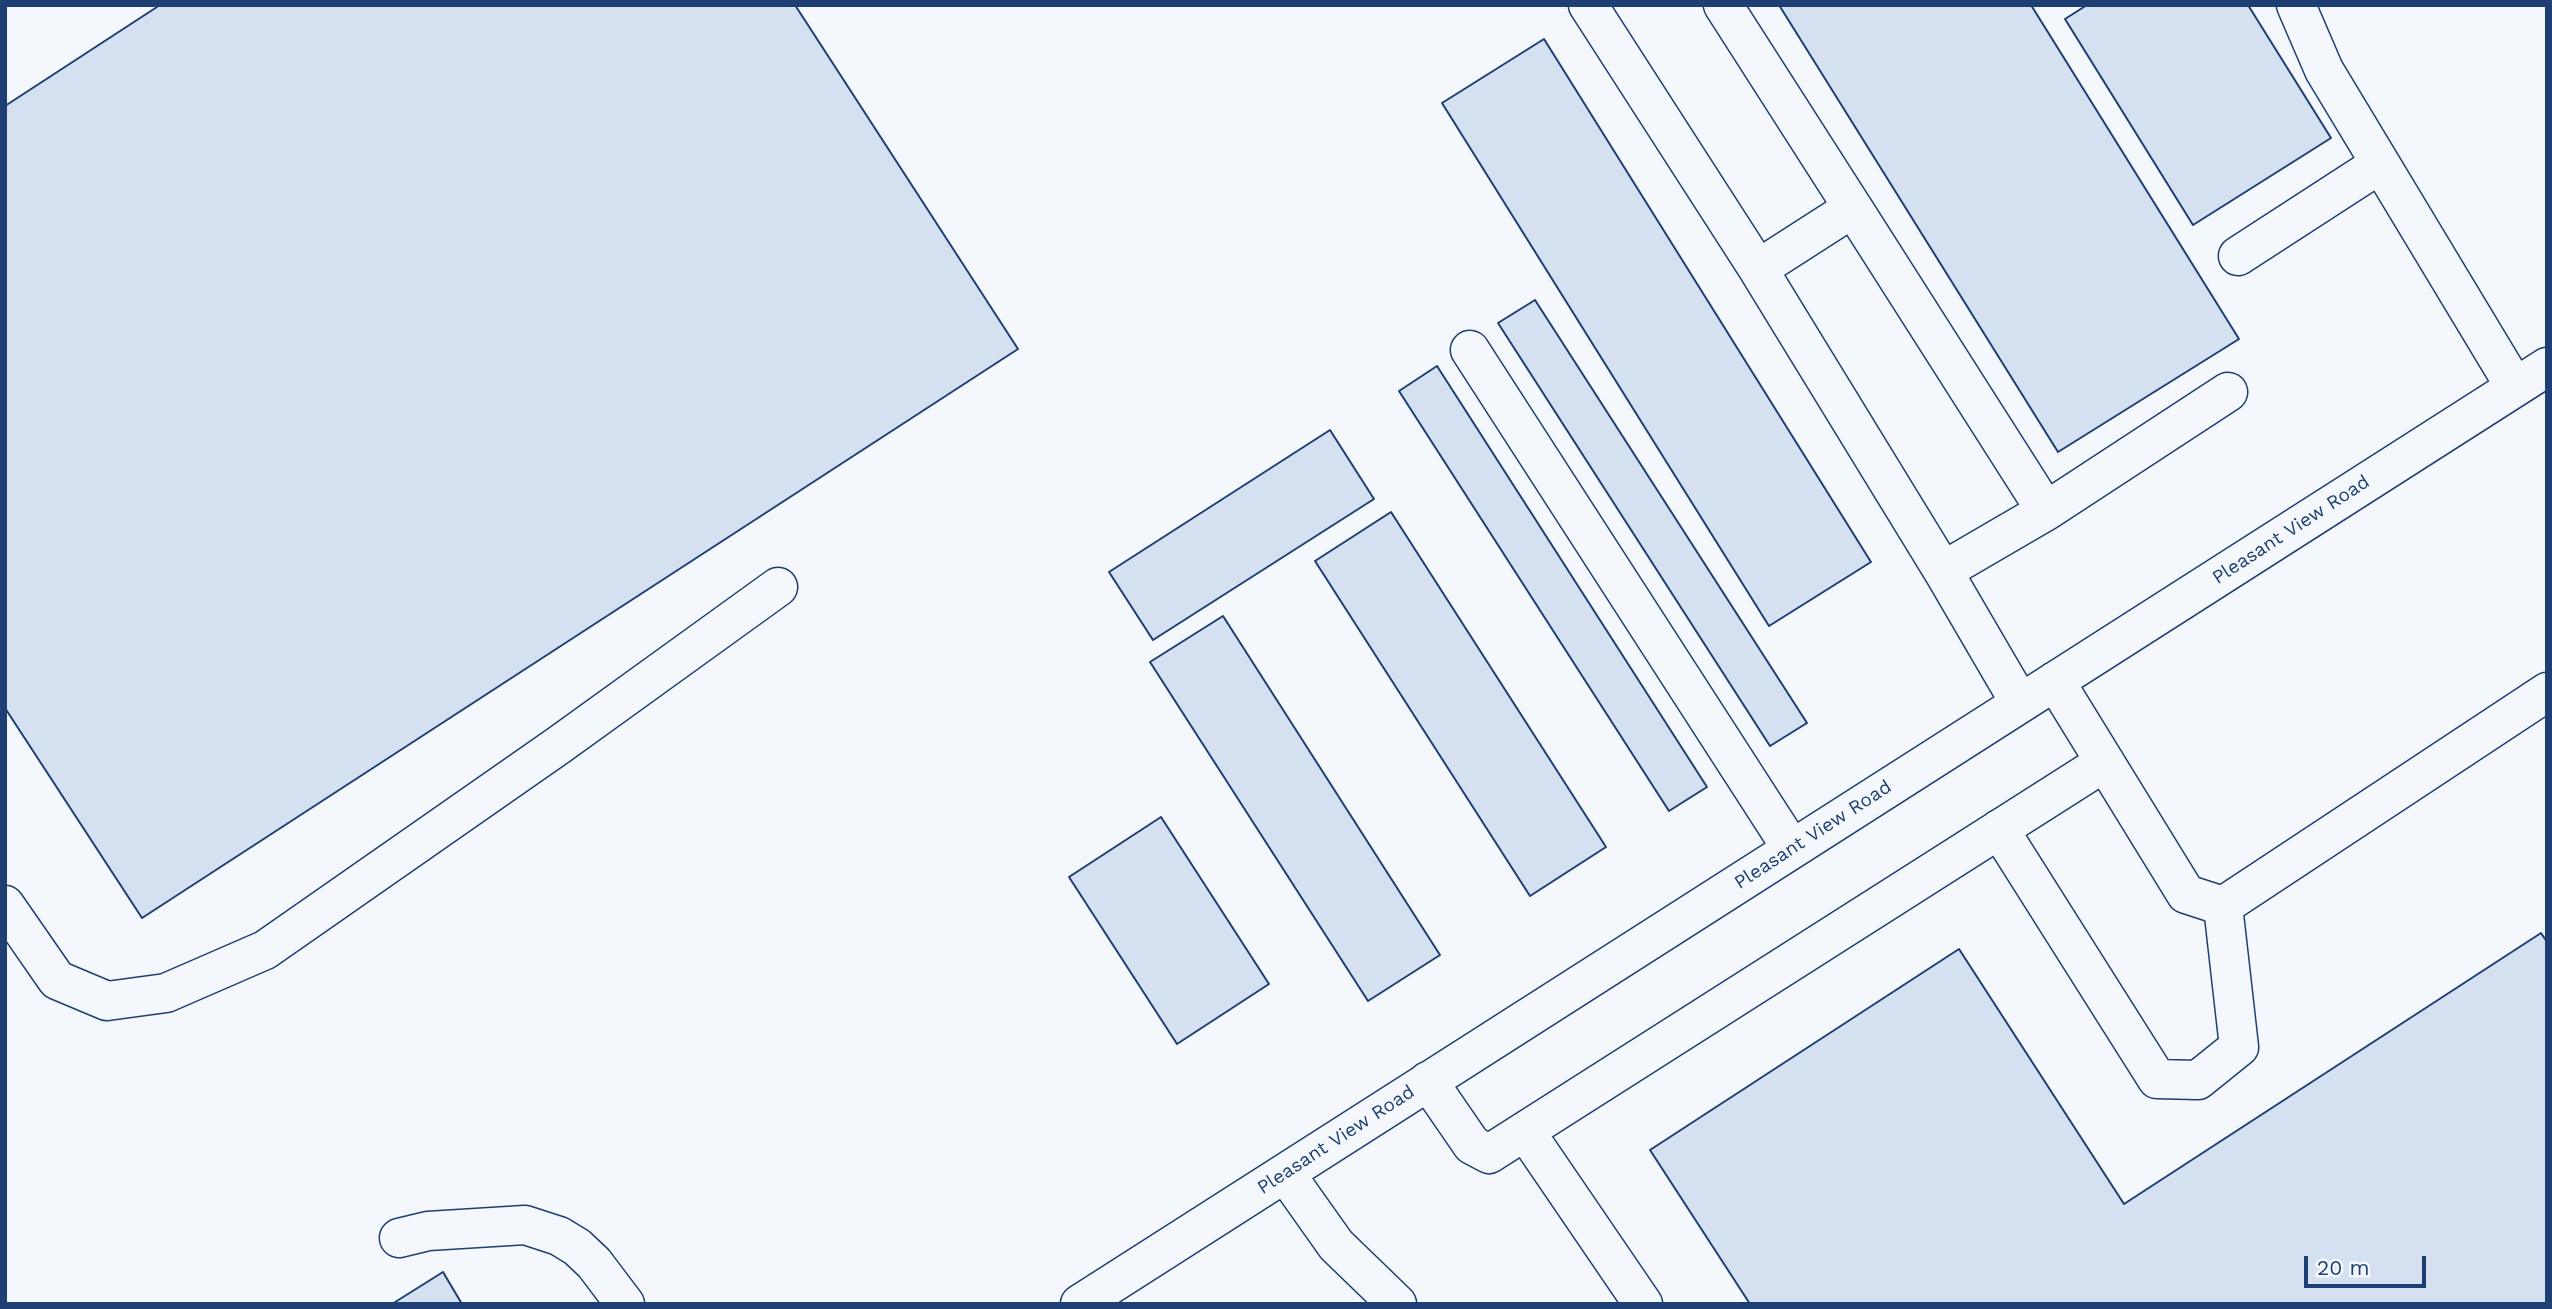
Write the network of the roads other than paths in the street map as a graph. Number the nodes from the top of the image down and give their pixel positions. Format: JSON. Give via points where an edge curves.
{"nodes":[{"id":1,"x":1588,"y":5,"type":"edge"},
{"id":2,"x":1723,"y":5,"type":"edge"},
{"id":3,"x":2297,"y":5,"type":"edge"},
{"id":4,"x":2381,"y":164,"type":"junction"},
{"id":5,"x":1853,"y":208,"type":"junction"},
{"id":6,"x":2238,"y":256,"type":"dead end"},
{"id":7,"x":1758,"y":269,"type":"junction"},
{"id":8,"x":1470,"y":351,"type":"dead end"},
{"id":9,"x":2537,"y":377,"type":"edge"},
{"id":10,"x":2228,"y":392,"type":"dead end"},
{"id":11,"x":2046,"y":511,"type":"junction"},
{"id":12,"x":1942,"y":571,"type":"junction"},
{"id":13,"x":778,"y":587,"type":"dead end"},
{"id":14,"x":2055,"y":681,"type":"junction"},
{"id":15,"x":2547,"y":692,"type":"edge"},
{"id":16,"x":2020,"y":703,"type":"junction"},
{"id":17,"x":2105,"y":762,"type":"junction"},
{"id":18,"x":1999,"y":829,"type":"junction"},
{"id":19,"x":1792,"y":849,"type":"junction"},
{"id":20,"x":5,"y":905,"type":"edge"},
{"id":21,"x":2223,"y":906,"type":"junction"},
{"id":22,"x":1428,"y":1081,"type":"junction"},
{"id":23,"x":1525,"y":1131,"type":"junction"},
{"id":24,"x":1285,"y":1173,"type":"junction"},
{"id":25,"x":399,"y":1238,"type":"dead end"},
{"id":26,"x":625,"y":1304,"type":"edge"},
{"id":27,"x":1080,"y":1304,"type":"edge"},
{"id":28,"x":1397,"y":1304,"type":"edge"},
{"id":29,"x":1643,"y":1304,"type":"edge"}],
"edges":[{"from":1,"to":7,"type":"street"},
{"from":2,"to":5,"type":"street"},
{"from":3,"to":4,"type":"street","via":[[2324,70]]},
{"from":4,"to":6,"type":"street"},
{"from":4,"to":9,"type":"street"},
{"from":5,"to":7,"type":"street"},
{"from":5,"to":11,"type":"street"},
{"from":7,"to":12,"type":"street"},
{"from":8,"to":19,"type":"street"},
{"from":9,"to":14,"type":"street","name":"Pleasant View Road"},
{"from":10,"to":11,"type":"street"},
{"from":11,"to":12,"type":"street"},
{"from":12,"to":16,"type":"street"},
{"from":13,"to":20,"type":"street","via":[[265,950],[166,993],[107,1000],[57,980]]},
{"from":14,"to":16,"type":"street","name":"Pleasant View Road"},
{"from":14,"to":17,"type":"street"},
{"from":15,"to":21,"type":"street"},
{"from":16,"to":19,"type":"street","name":"Pleasant View Road"},
{"from":17,"to":18,"type":"street"},
{"from":17,"to":21,"type":"street","via":[[2186,894]]},
{"from":18,"to":21,"type":"street","via":[[2157,1079],[2198,1080],[2239,1047]]},
{"from":18,"to":23,"type":"street"},
{"from":19,"to":22,"type":"street","name":"Pleasant View Road"},
{"from":22,"to":23,"type":"street","via":[[1472,1145],[1489,1154]]},
{"from":22,"to":24,"type":"street","name":"Pleasant View Road"},
{"from":23,"to":29,"type":"street"},
{"from":24,"to":27,"type":"street","name":"Pleasant View Road"},
{"from":24,"to":28,"type":"street","via":[[1336,1245]]},
{"from":25,"to":26,"type":"street","via":[[428,1231],[525,1225],[577,1247]]}]}
